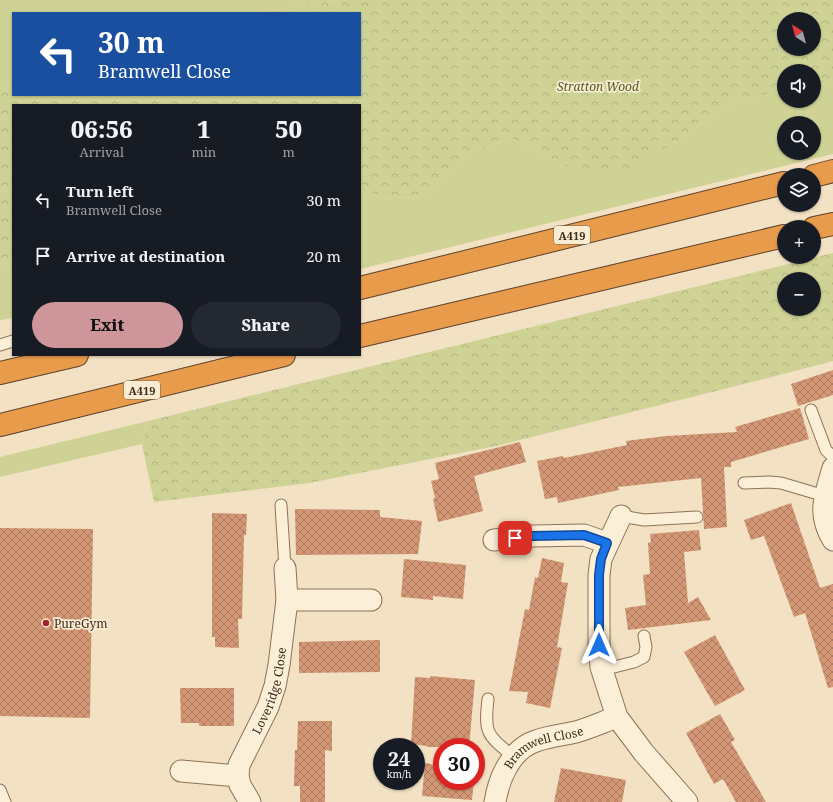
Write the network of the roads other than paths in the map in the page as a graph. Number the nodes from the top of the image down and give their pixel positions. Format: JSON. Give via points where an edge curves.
{"nodes":[{"id":1,"x":833,"y":171,"type":"edge"},
{"id":2,"x":821,"y":174,"type":"edge"},
{"id":3,"x":777,"y":185,"type":"edge"},
{"id":4,"x":833,"y":224,"type":"edge"},
{"id":5,"x":821,"y":227,"type":"edge"},
{"id":6,"x":777,"y":238,"type":"edge"},
{"id":7,"x":361,"y":288,"type":"edge"},
{"id":8,"x":361,"y":336,"type":"edge"},
{"id":9,"x":12,"y":341,"type":"edge"},
{"id":10,"x":0,"y":344,"type":"edge"},
{"id":11,"x":73,"y":356,"type":"edge"},
{"id":12,"x":280,"y":356,"type":"edge"},
{"id":13,"x":0,"y":373,"type":"edge"},
{"id":14,"x":811,"y":410,"type":"dead end"},
{"id":15,"x":0,"y":424,"type":"edge"},
{"id":16,"x":833,"y":457,"type":"edge"},
{"id":17,"x":833,"y":468,"type":"edge"},
{"id":18,"x":744,"y":483,"type":"dead end"},
{"id":19,"x":825,"y":496,"type":"junction"},
{"id":20,"x":281,"y":505,"type":"dead end"},
{"id":21,"x":621,"y":516,"type":"joint"},
{"id":22,"x":697,"y":517,"type":"dead end"},
{"id":23,"x":494,"y":540,"type":"dead end"},
{"id":24,"x":833,"y":540,"type":"edge"},
{"id":25,"x":607,"y":543,"type":"junction"},
{"id":26,"x":285,"y":568,"type":"joint"},
{"id":27,"x":287,"y":600,"type":"junction"},
{"id":28,"x":371,"y":600,"type":"dead end"},
{"id":29,"x":644,"y":636,"type":"dead end"},
{"id":30,"x":602,"y":670,"type":"junction"},
{"id":31,"x":488,"y":698,"type":"dead end"},
{"id":32,"x":617,"y":717,"type":"junction"},
{"id":33,"x":514,"y":757,"type":"junction"},
{"id":34,"x":181,"y":771,"type":"dead end"},
{"id":35,"x":238,"y":776,"type":"junction"},
{"id":36,"x":0,"y":790,"type":"edge"},
{"id":37,"x":5,"y":802,"type":"edge"},
{"id":38,"x":250,"y":802,"type":"edge"},
{"id":39,"x":495,"y":802,"type":"edge"},
{"id":40,"x":687,"y":802,"type":"edge"}],
"edges":[{"from":1,"to":2,"type":"highway"},
{"from":3,"to":7,"type":"highway","number":"A419"},
{"from":4,"to":5,"type":"highway"},
{"from":6,"to":8,"type":"highway"},
{"from":9,"to":10,"type":"lane"},
{"from":11,"to":13,"type":"highway"},
{"from":12,"to":15,"type":"highway","number":"A419"},
{"from":14,"to":16,"type":"lane","via":[[826,450]]},
{"from":17,"to":19,"type":"street"},
{"from":18,"to":19,"type":"lane","via":[[781,483]]},
{"from":19,"to":24,"type":"street","via":[[824,518]]},
{"from":20,"to":26,"type":"lane"},
{"from":21,"to":22,"type":"lane","via":[[644,520]]},
{"from":21,"to":25,"type":"street"},
{"from":23,"to":25,"type":"street","via":[[584,535]]},
{"from":25,"to":30,"type":"street","via":[[599,575],[599,645]]},
{"from":26,"to":27,"type":"street","name":"Loveridge Close"},
{"from":27,"to":28,"type":"street"},
{"from":27,"to":35,"type":"street","name":"Loveridge Close","via":[[275,686],[268,707],[239,765]]},
{"from":29,"to":30,"type":"lane","via":[[644,657]]},
{"from":30,"to":32,"type":"street"},
{"from":31,"to":33,"type":"lane","via":[[488,731],[497,743]]},
{"from":32,"to":33,"type":"street","name":"Bramwell Close","via":[[577,732],[537,740],[523,747]]},
{"from":32,"to":40,"type":"street","via":[[644,753]]},
{"from":33,"to":39,"type":"street","name":"Bramwell Close","via":[[502,775]]},
{"from":34,"to":35,"type":"street"},
{"from":35,"to":38,"type":"street"},
{"from":36,"to":37,"type":"lane"}]}
